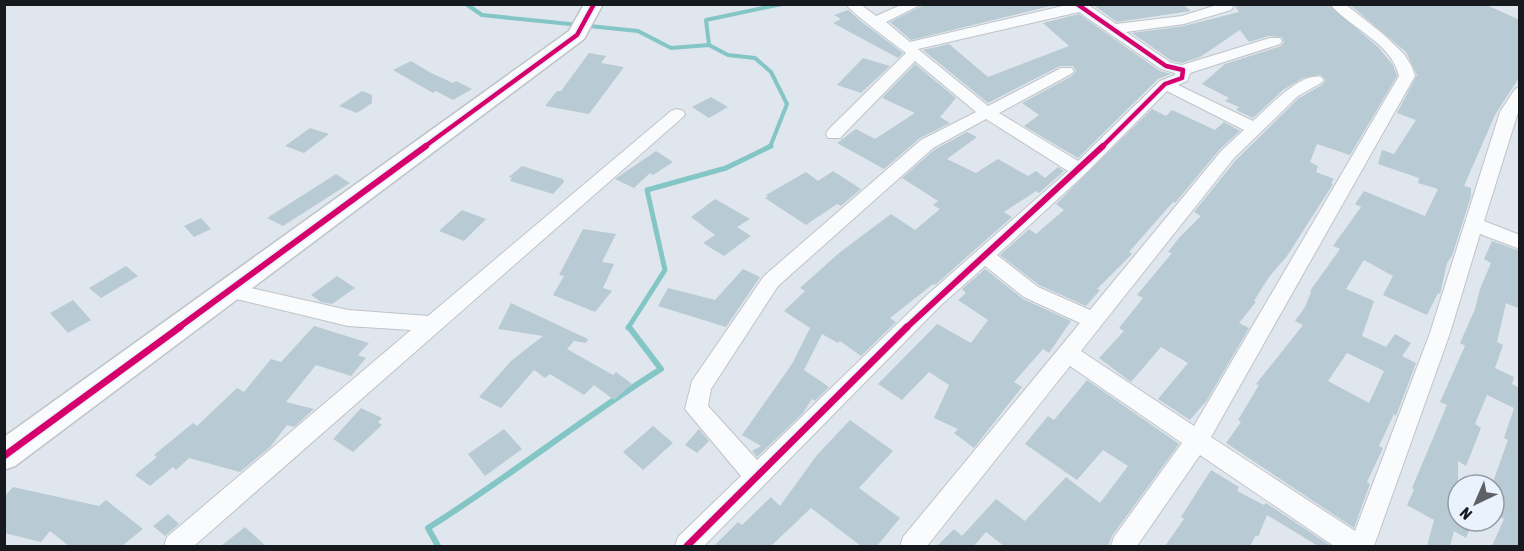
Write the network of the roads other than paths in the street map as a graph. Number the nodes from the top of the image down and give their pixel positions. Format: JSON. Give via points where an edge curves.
{"nodes":[{"id":1,"x":853,"y":4,"type":"edge"},
{"id":2,"x":916,"y":4,"type":"edge"},
{"id":3,"x":1336,"y":4,"type":"edge"},
{"id":4,"x":1079,"y":6,"type":"edge"},
{"id":5,"x":1226,"y":7,"type":"dead end"},
{"id":6,"x":586,"y":21,"type":"edge"},
{"id":7,"x":878,"y":23,"type":"junction"},
{"id":8,"x":1113,"y":29,"type":"junction"},
{"id":9,"x":1275,"y":41,"type":"dead end"},
{"id":10,"x":910,"y":50,"type":"junction"},
{"id":11,"x":1183,"y":70,"type":"junction"},
{"id":12,"x":1066,"y":71,"type":"dead end"},
{"id":13,"x":1316,"y":80,"type":"dead end"},
{"id":14,"x":1165,"y":84,"type":"junction"},
{"id":15,"x":1520,"y":92,"type":"edge"},
{"id":16,"x":986,"y":111,"type":"junction"},
{"id":17,"x":677,"y":114,"type":"dead end"},
{"id":18,"x":1256,"y":129,"type":"junction"},
{"id":19,"x":834,"y":134,"type":"dead end"},
{"id":20,"x":1079,"y":170,"type":"junction"},
{"id":21,"x":1473,"y":224,"type":"junction"},
{"id":22,"x":1520,"y":243,"type":"edge"},
{"id":23,"x":984,"y":255,"type":"junction"},
{"id":24,"x":228,"y":290,"type":"junction"},
{"id":25,"x":1093,"y":320,"type":"junction"},
{"id":26,"x":432,"y":324,"type":"junction"},
{"id":27,"x":1066,"y":353,"type":"junction"},
{"id":28,"x":1197,"y":441,"type":"junction"},
{"id":29,"x":4,"y":456,"type":"edge"},
{"id":30,"x":757,"y":477,"type":"junction"},
{"id":31,"x":176,"y":546,"type":"edge"},
{"id":32,"x":687,"y":546,"type":"edge"},
{"id":33,"x":912,"y":546,"type":"edge"},
{"id":34,"x":1123,"y":546,"type":"edge"},
{"id":35,"x":1355,"y":546,"type":"edge"},
{"id":36,"x":1362,"y":546,"type":"edge"}],
"edges":[{"from":1,"to":7,"type":"street"},
{"from":2,"to":7,"type":"street"},
{"from":3,"to":28,"type":"street","via":[[1398,56],[1407,68],[1407,76]]},
{"from":4,"to":8,"type":"street"},
{"from":4,"to":10,"type":"street"},
{"from":5,"to":8,"type":"street","via":[[1184,20]]},
{"from":6,"to":24,"type":"street"},
{"from":7,"to":10,"type":"street"},
{"from":8,"to":11,"type":"street","via":[[1166,66]]},
{"from":9,"to":11,"type":"street"},
{"from":10,"to":16,"type":"street"},
{"from":10,"to":19,"type":"street"},
{"from":11,"to":14,"type":"street","via":[[1182,78]]},
{"from":12,"to":16,"type":"street"},
{"from":13,"to":18,"type":"street","via":[[1293,93]]},
{"from":14,"to":18,"type":"street"},
{"from":14,"to":20,"type":"street"},
{"from":15,"to":21,"type":"street","via":[[1508,112]]},
{"from":16,"to":20,"type":"street"},
{"from":16,"to":30,"type":"street","via":[[927,144],[771,280],[700,387],[696,409]]},
{"from":17,"to":26,"type":"street"},
{"from":18,"to":25,"type":"street","via":[[1228,154]]},
{"from":20,"to":23,"type":"street"},
{"from":21,"to":22,"type":"street"},
{"from":21,"to":36,"type":"street","via":[[1440,333]]},
{"from":23,"to":25,"type":"street","via":[[1031,292]]},
{"from":23,"to":30,"type":"street"},
{"from":24,"to":26,"type":"street","via":[[348,318]]},
{"from":24,"to":29,"type":"street"},
{"from":25,"to":27,"type":"street"},
{"from":26,"to":31,"type":"street"},
{"from":27,"to":28,"type":"street"},
{"from":27,"to":33,"type":"street"},
{"from":28,"to":34,"type":"street"},
{"from":28,"to":35,"type":"street"},
{"from":30,"to":32,"type":"street"}]}
